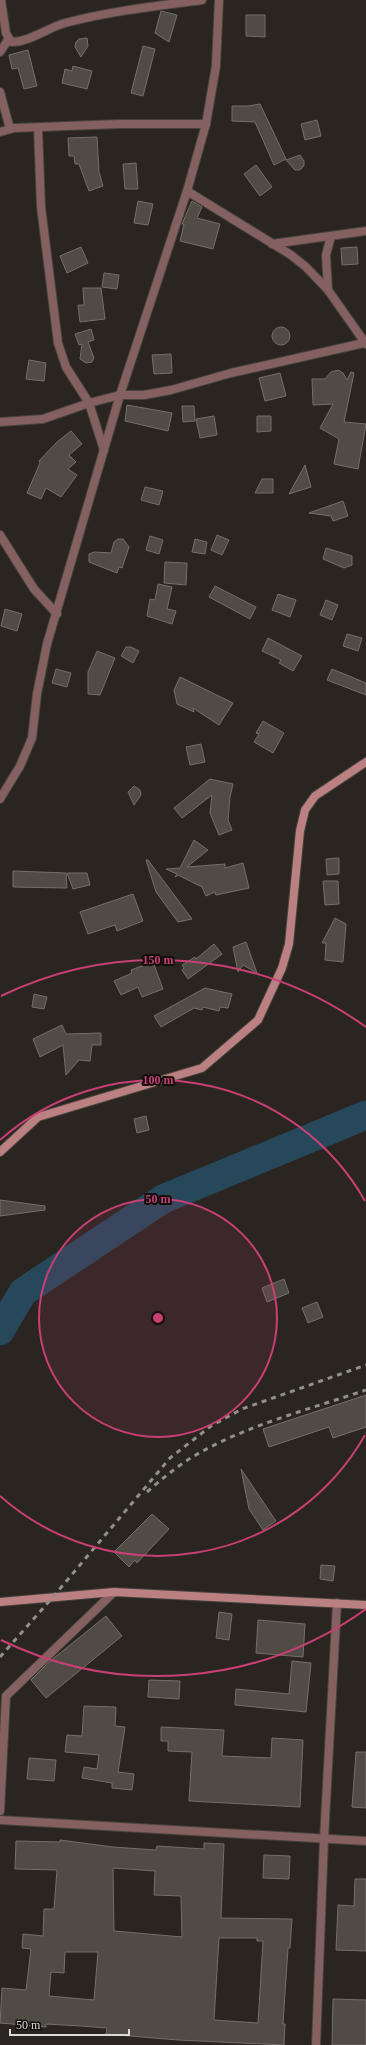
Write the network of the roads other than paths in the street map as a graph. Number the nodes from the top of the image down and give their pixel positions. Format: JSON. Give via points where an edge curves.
{"nodes":[{"id":1,"x":1,"y":0,"type":"edge"},
{"id":2,"x":202,"y":0,"type":"edge"},
{"id":3,"x":219,"y":0,"type":"edge"},
{"id":4,"x":8,"y":40,"type":"junction"},
{"id":5,"x":0,"y":52,"type":"edge"},
{"id":6,"x":0,"y":92,"type":"edge"},
{"id":7,"x":206,"y":124,"type":"junction"},
{"id":8,"x":38,"y":128,"type":"junction"},
{"id":9,"x":10,"y":129,"type":"junction"},
{"id":10,"x":0,"y":132,"type":"edge"},
{"id":11,"x":187,"y":191,"type":"junction"},
{"id":12,"x":366,"y":231,"type":"edge"},
{"id":13,"x":331,"y":236,"type":"junction"},
{"id":14,"x":272,"y":244,"type":"junction"},
{"id":15,"x":328,"y":290,"type":"junction"},
{"id":16,"x":364,"y":340,"type":"edge"},
{"id":17,"x":120,"y":395,"type":"junction"},
{"id":18,"x":89,"y":403,"type":"junction"},
{"id":19,"x":0,"y":422,"type":"edge"},
{"id":20,"x":104,"y":450,"type":"junction"},
{"id":21,"x":0,"y":535,"type":"edge"},
{"id":22,"x":56,"y":614,"type":"junction"},
{"id":23,"x":366,"y":762,"type":"edge"},
{"id":24,"x":0,"y":799,"type":"edge"},
{"id":25,"x":0,"y":1152,"type":"edge"},
{"id":26,"x":114,"y":1592,"type":"junction"},
{"id":27,"x":0,"y":1602,"type":"edge"},
{"id":28,"x":337,"y":1603,"type":"junction"},
{"id":29,"x":366,"y":1605,"type":"edge"},
{"id":30,"x":0,"y":1811,"type":"edge"},
{"id":31,"x":0,"y":1820,"type":"edge"},
{"id":32,"x":324,"y":1839,"type":"junction"},
{"id":33,"x":366,"y":1841,"type":"edge"},
{"id":34,"x":316,"y":2045,"type":"edge"}],
"edges":[{"from":1,"to":4,"type":"street"},
{"from":2,"to":4,"type":"street","via":[[128,9],[64,24],[22,41]]},
{"from":3,"to":7,"type":"street","via":[[216,66]]},
{"from":4,"to":5,"type":"street"},
{"from":6,"to":9,"type":"street"},
{"from":7,"to":8,"type":"street","via":[[119,124]]},
{"from":7,"to":11,"type":"street"},
{"from":8,"to":9,"type":"street"},
{"from":8,"to":18,"type":"street","via":[[41,207],[58,343],[66,366]]},
{"from":9,"to":10,"type":"street"},
{"from":11,"to":14,"type":"street"},
{"from":11,"to":17,"type":"street"},
{"from":12,"to":13,"type":"street"},
{"from":13,"to":14,"type":"street"},
{"from":13,"to":15,"type":"street","via":[[326,255]]},
{"from":14,"to":15,"type":"street","via":[[306,267]]},
{"from":15,"to":16,"type":"street"},
{"from":16,"to":17,"type":"street","via":[[170,390],[144,395]]},
{"from":17,"to":18,"type":"street"},
{"from":17,"to":20,"type":"street"},
{"from":18,"to":19,"type":"street","via":[[43,419]]},
{"from":18,"to":20,"type":"street"},
{"from":20,"to":22,"type":"street"},
{"from":21,"to":22,"type":"street","via":[[34,589]]},
{"from":22,"to":24,"type":"street","via":[[37,694],[32,738],[20,766]]},
{"from":23,"to":25,"type":"street","via":[[315,796],[305,810],[300,831],[289,944],[282,968],[258,1020],[202,1068],[38,1117]]},
{"from":26,"to":27,"type":"street"},
{"from":26,"to":28,"type":"street"},
{"from":26,"to":30,"type":"street","via":[[6,1696]]},
{"from":28,"to":29,"type":"street"},
{"from":28,"to":32,"type":"street"},
{"from":31,"to":32,"type":"street"},
{"from":32,"to":33,"type":"street"},
{"from":32,"to":34,"type":"street"}]}
